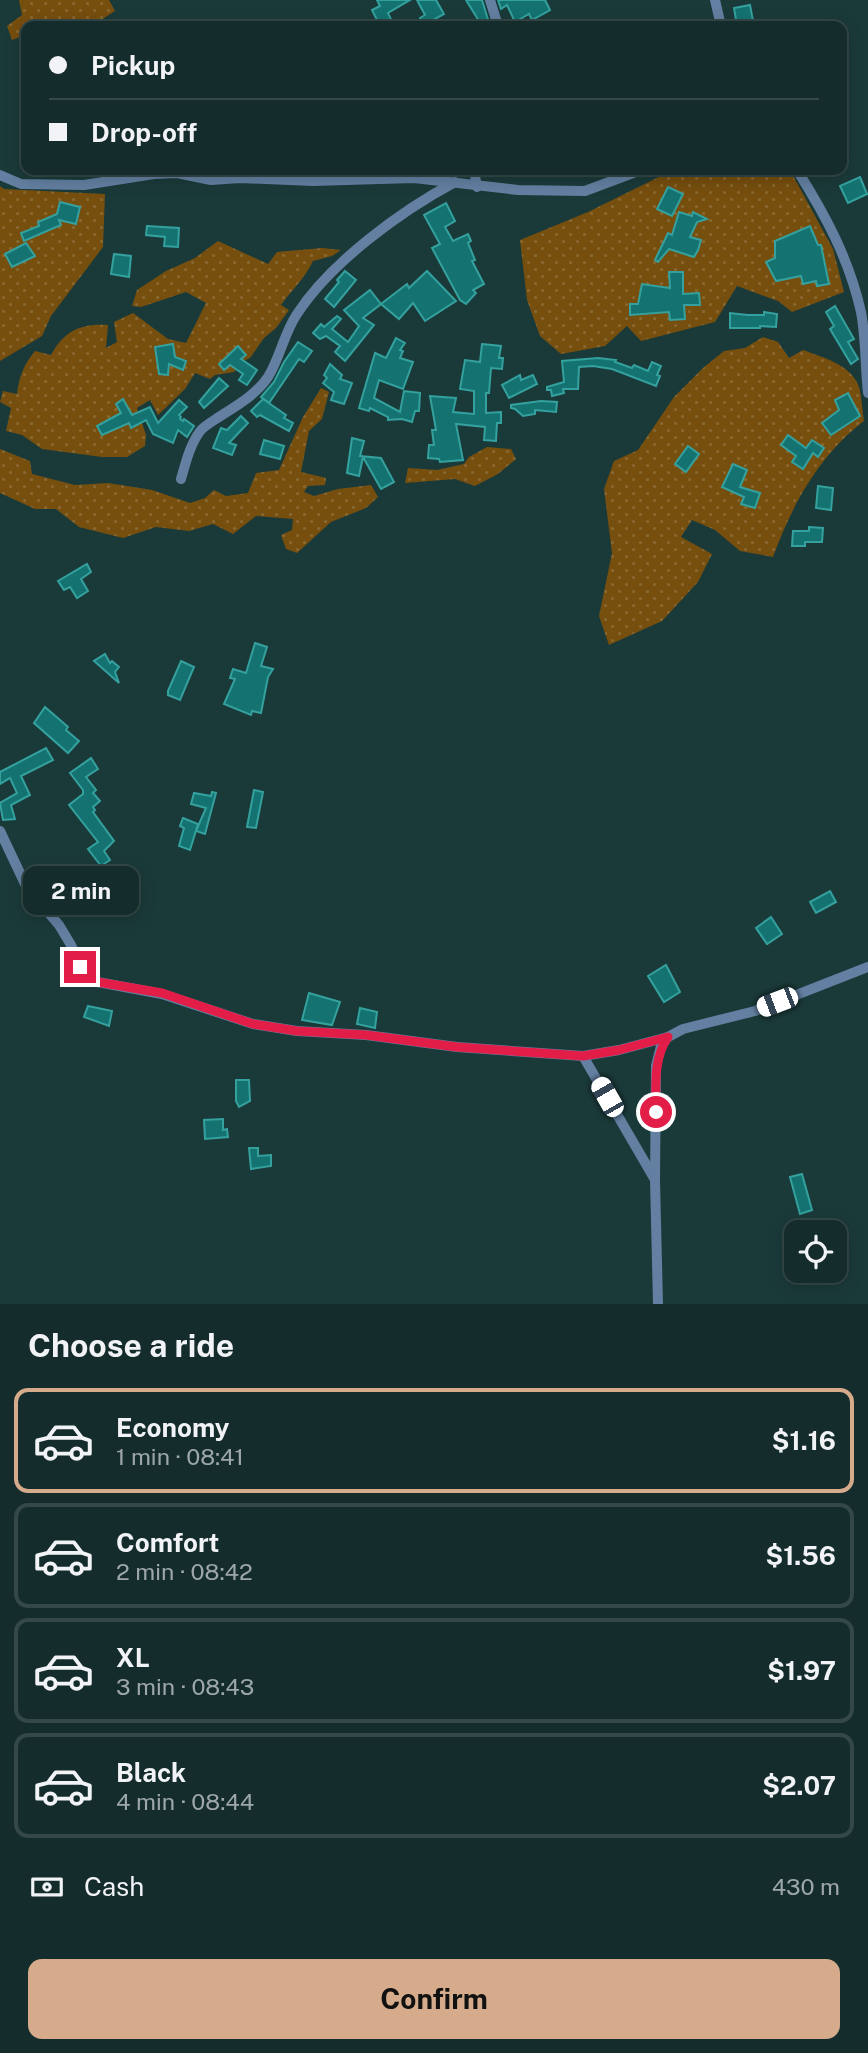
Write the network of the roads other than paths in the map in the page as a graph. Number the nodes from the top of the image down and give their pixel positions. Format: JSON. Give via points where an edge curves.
{"nodes":[{"id":1,"x":490,"y":0,"type":"edge"},
{"id":2,"x":715,"y":0,"type":"edge"},
{"id":3,"x":496,"y":21,"type":"edge"},
{"id":4,"x":720,"y":21,"type":"edge"},
{"id":5,"x":0,"y":175,"type":"edge"},
{"id":6,"x":148,"y":175,"type":"edge"},
{"id":7,"x":187,"y":175,"type":"edge"},
{"id":8,"x":475,"y":175,"type":"edge"},
{"id":9,"x":627,"y":175,"type":"edge"},
{"id":10,"x":800,"y":175,"type":"edge"},
{"id":11,"x":455,"y":182,"type":"junction"},
{"id":12,"x":477,"y":187,"type":"junction"},
{"id":13,"x":865,"y":314,"type":"edge"},
{"id":14,"x":868,"y":393,"type":"edge"},
{"id":15,"x":181,"y":479,"type":"dead end"},
{"id":16,"x":0,"y":831,"type":"edge"},
{"id":17,"x":868,"y":967,"type":"edge"},
{"id":18,"x":668,"y":1037,"type":"junction"},
{"id":19,"x":583,"y":1056,"type":"junction"},
{"id":20,"x":655,"y":1180,"type":"junction"},
{"id":21,"x":658,"y":1304,"type":"edge"}],
"edges":[{"from":1,"to":3,"type":"street"},
{"from":2,"to":4,"type":"street"},
{"from":5,"to":6,"type":"street","via":[[21,184],[84,185]]},
{"from":7,"to":11,"type":"street","via":[[211,180],[414,178]]},
{"from":8,"to":12,"type":"street"},
{"from":9,"to":12,"type":"street","via":[[584,191]]},
{"from":10,"to":13,"type":"street","via":[[846,259]]},
{"from":11,"to":12,"type":"street"},
{"from":11,"to":15,"type":"street","via":[[363,244],[311,296],[283,339],[268,377],[250,397],[202,428]]},
{"from":13,"to":14,"type":"street"},
{"from":16,"to":19,"type":"street","via":[[27,888],[59,925],[92,981],[162,993],[253,1024],[297,1031]]},
{"from":17,"to":18,"type":"street","via":[[755,1011],[682,1028]]},
{"from":18,"to":19,"type":"street"},
{"from":18,"to":20,"type":"street","via":[[656,1066]]},
{"from":19,"to":20,"type":"street"},
{"from":20,"to":21,"type":"street"}]}
